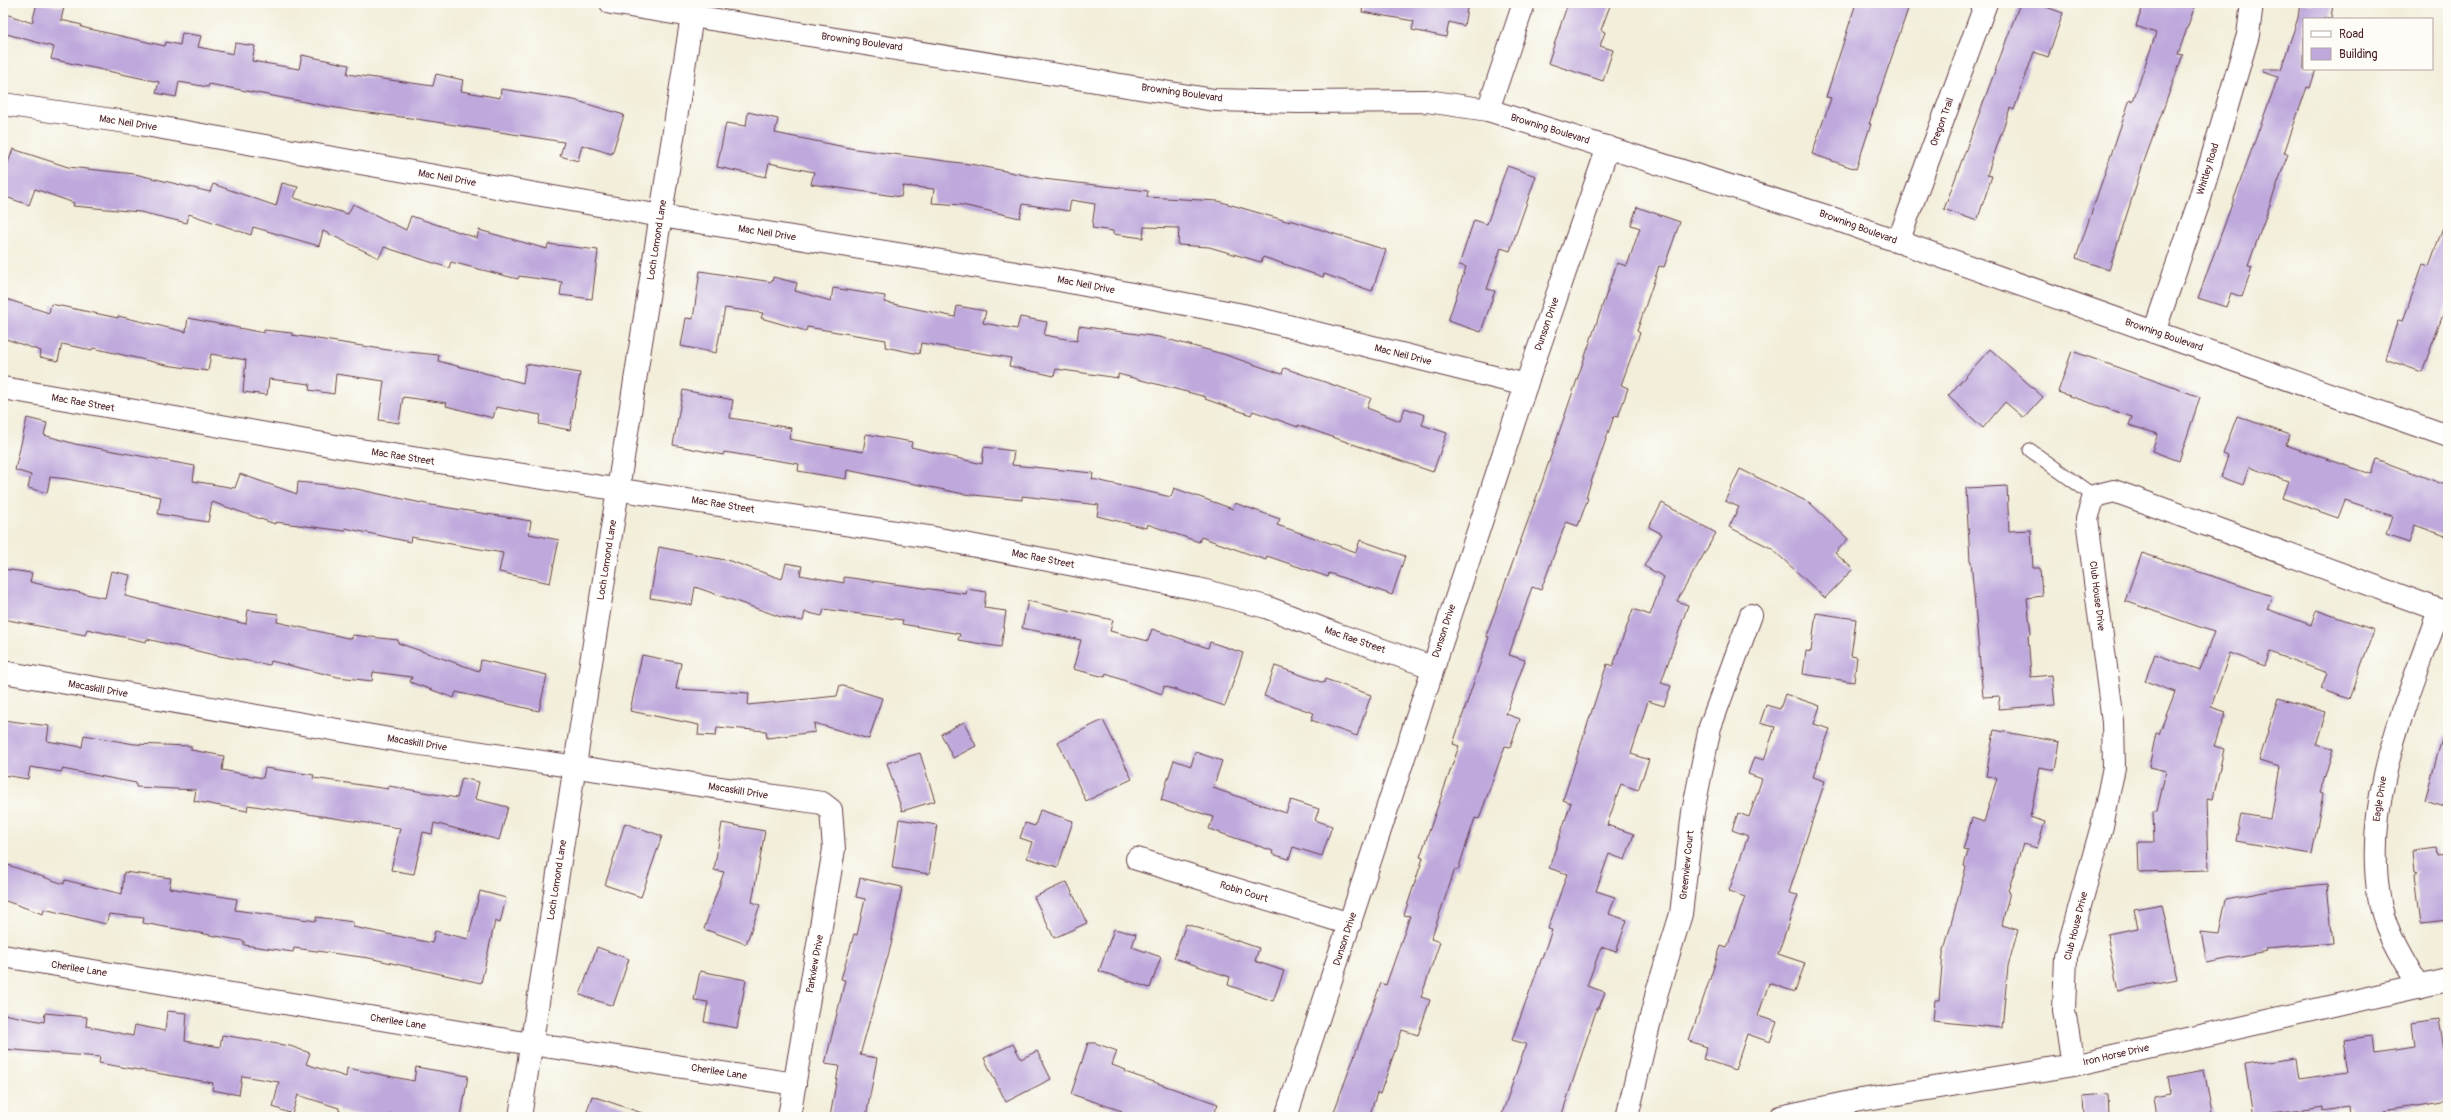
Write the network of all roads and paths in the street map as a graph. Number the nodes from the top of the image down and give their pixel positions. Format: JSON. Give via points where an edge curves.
{"nodes":[{"id":1,"x":611,"y":3,"type":"edge"},
{"id":2,"x":1524,"y":3,"type":"edge"},
{"id":3,"x":1986,"y":3,"type":"edge"},
{"id":4,"x":2252,"y":3,"type":"edge"},
{"id":5,"x":693,"y":10,"type":"edge"},
{"id":6,"x":3,"y":104,"type":"edge"},
{"id":7,"x":1488,"y":110,"type":"junction"},
{"id":8,"x":1608,"y":147,"type":"junction"},
{"id":9,"x":661,"y":216,"type":"junction"},
{"id":10,"x":1898,"y":242,"type":"junction"},
{"id":11,"x":2154,"y":332,"type":"junction"},
{"id":12,"x":1526,"y":385,"type":"junction"},
{"id":13,"x":3,"y":388,"type":"edge"},
{"id":14,"x":2448,"y":436,"type":"edge"},
{"id":15,"x":2030,"y":450,"type":"dead end"},
{"id":16,"x":618,"y":489,"type":"junction"},
{"id":17,"x":2094,"y":496,"type":"junction"},
{"id":18,"x":2443,"y":611,"type":"edge"},
{"id":19,"x":1751,"y":615,"type":"dead end"},
{"id":20,"x":1432,"y":667,"type":"junction"},
{"id":21,"x":3,"y":672,"type":"edge"},
{"id":22,"x":575,"y":766,"type":"junction"},
{"id":23,"x":831,"y":810,"type":"joint"},
{"id":24,"x":1137,"y":859,"type":"dead end"},
{"id":25,"x":1350,"y":924,"type":"junction"},
{"id":26,"x":3,"y":956,"type":"edge"},
{"id":27,"x":2448,"y":980,"type":"edge"},
{"id":28,"x":2419,"y":987,"type":"junction"},
{"id":29,"x":531,"y":1044,"type":"junction"},
{"id":30,"x":2073,"y":1065,"type":"junction"},
{"id":31,"x":794,"y":1084,"type":"junction"},
{"id":32,"x":1631,"y":1115,"type":"edge"},
{"id":33,"x":520,"y":1117,"type":"edge"},
{"id":34,"x":789,"y":1117,"type":"edge"},
{"id":35,"x":1286,"y":1117,"type":"edge"},
{"id":36,"x":1780,"y":1117,"type":"edge"}],
"edges":[{"from":1,"to":5,"type":"street","name":"Browning Boulevard"},
{"from":2,"to":7,"type":"street"},
{"from":3,"to":10,"type":"street","name":"Oregon Trail"},
{"from":4,"to":11,"type":"street","name":"Whitley Road","via":[[2248,35],[2201,194]]},
{"from":5,"to":7,"type":"street","name":"Browning Boulevard","via":[[1214,100],[1428,101]]},
{"from":5,"to":9,"type":"street","name":"Loch Lomond Lane"},
{"from":6,"to":9,"type":"street","name":"Mac Neil Drive","via":[[140,124]]},
{"from":7,"to":8,"type":"street","name":"Browning Boulevard"},
{"from":8,"to":10,"type":"street","name":"Browning Boulevard","via":[[1829,216]]},
{"from":8,"to":12,"type":"street","name":"Dunson Drive"},
{"from":9,"to":12,"type":"street","name":"Mac Neil Drive","via":[[1059,280],[1235,314]]},
{"from":9,"to":16,"type":"street","name":"Loch Lomond Lane"},
{"from":10,"to":11,"type":"street","name":"Browning Boulevard"},
{"from":11,"to":14,"type":"street","name":"Browning Boulevard"},
{"from":12,"to":20,"type":"street","name":"Dunson Drive"},
{"from":13,"to":16,"type":"street","name":"Mac Rae Street","via":[[347,448]]},
{"from":15,"to":17,"type":"lane"},
{"from":16,"to":20,"type":"street","name":"Mac Rae Street","via":[[929,537],[1198,589],[1266,607]]},
{"from":16,"to":22,"type":"street","name":"Loch Lomond Lane"},
{"from":17,"to":18,"type":"street","via":[[2114,492]]},
{"from":17,"to":30,"type":"street","name":"Club House Drive","via":[[2087,519],[2113,722],[2114,767],[2102,826],[2066,956],[2064,1010]]},
{"from":18,"to":28,"type":"street","name":"Eagle Drive","via":[[2385,770],[2374,834],[2379,898],[2393,941]]},
{"from":19,"to":32,"type":"street","name":"Greenview Court","via":[[1710,727],[1693,812],[1682,914],[1657,992]]},
{"from":20,"to":25,"type":"street","name":"Dunson Drive"},
{"from":21,"to":22,"type":"street","name":"Macaskill Drive","via":[[407,742]]},
{"from":22,"to":23,"type":"street","name":"Macaskill Drive","via":[[822,804]]},
{"from":22,"to":29,"type":"street","name":"Loch Lomond Lane"},
{"from":23,"to":31,"type":"street","name":"Parkview Drive","via":[[834,849]]},
{"from":24,"to":25,"type":"street","name":"Robin Court"},
{"from":25,"to":35,"type":"street","name":"Dunson Drive"},
{"from":26,"to":29,"type":"street","name":"Cherilee Lane"},
{"from":27,"to":28,"type":"street","name":"Iron Horse Drive"},
{"from":28,"to":30,"type":"street","name":"Iron Horse Drive"},
{"from":29,"to":31,"type":"street","name":"Cherilee Lane"},
{"from":29,"to":33,"type":"street","name":"Loch Lomond Lane"},
{"from":30,"to":36,"type":"street","name":"Iron Horse Drive","via":[[1855,1101]]},
{"from":31,"to":34,"type":"street","name":"Parkview Drive"}]}
